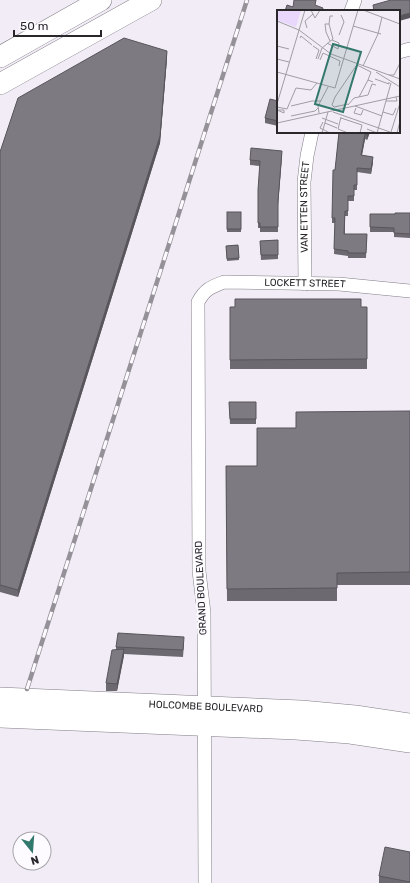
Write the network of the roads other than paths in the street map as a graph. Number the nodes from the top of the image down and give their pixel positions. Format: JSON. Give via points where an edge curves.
{"nodes":[{"id":1,"x":101,"y":0,"type":"edge"},
{"id":2,"x":151,"y":0,"type":"edge"},
{"id":3,"x":355,"y":0,"type":"edge"},
{"id":4,"x":351,"y":10,"type":"edge"},
{"id":5,"x":410,"y":49,"type":"edge"},
{"id":6,"x":9,"y":52,"type":"edge"},
{"id":7,"x":400,"y":52,"type":"edge"},
{"id":8,"x":29,"y":68,"type":"junction"},
{"id":9,"x":0,"y":84,"type":"edge"},
{"id":10,"x":312,"y":133,"type":"edge"},
{"id":11,"x":305,"y":284,"type":"junction"},
{"id":12,"x":410,"y":291,"type":"edge"},
{"id":13,"x":202,"y":294,"type":"joint"},
{"id":14,"x":0,"y":698,"type":"edge"},
{"id":15,"x":0,"y":716,"type":"edge"},
{"id":16,"x":204,"y":716,"type":"junction"},
{"id":17,"x":410,"y":724,"type":"edge"},
{"id":18,"x":410,"y":742,"type":"edge"},
{"id":19,"x":205,"y":883,"type":"edge"}],
"edges":[{"from":1,"to":6,"type":"main road"},
{"from":2,"to":8,"type":"main road"},
{"from":3,"to":4,"type":"street"},
{"from":5,"to":7,"type":"street"},
{"from":6,"to":8,"type":"main road"},
{"from":8,"to":9,"type":"main road"},
{"from":10,"to":11,"type":"street","name":"VAN ETTEN STREET","via":[[306,156],[304,182]]},
{"from":11,"to":12,"type":"street","name":"LOCKETT STREET","via":[[339,284]]},
{"from":11,"to":13,"type":"street","name":"LOCKETT STREET","via":[[224,282],[211,286]]},
{"from":13,"to":16,"type":"street","name":"GRAND BOULEVARD","via":[[198,302],[197,322],[199,571],[204,612]]},
{"from":14,"to":16,"type":"main road","name":"HOLCOMBE BOULEVARD"},
{"from":15,"to":16,"type":"main road","name":"HOLCOMBE BOULEVARD"},
{"from":16,"to":17,"type":"main road","name":"HOLCOMBE BOULEVARD","via":[[301,711]]},
{"from":16,"to":18,"type":"main road","name":"HOLCOMBE BOULEVARD"},
{"from":16,"to":19,"type":"street","name":"GRAND BOULEVARD"}]}
